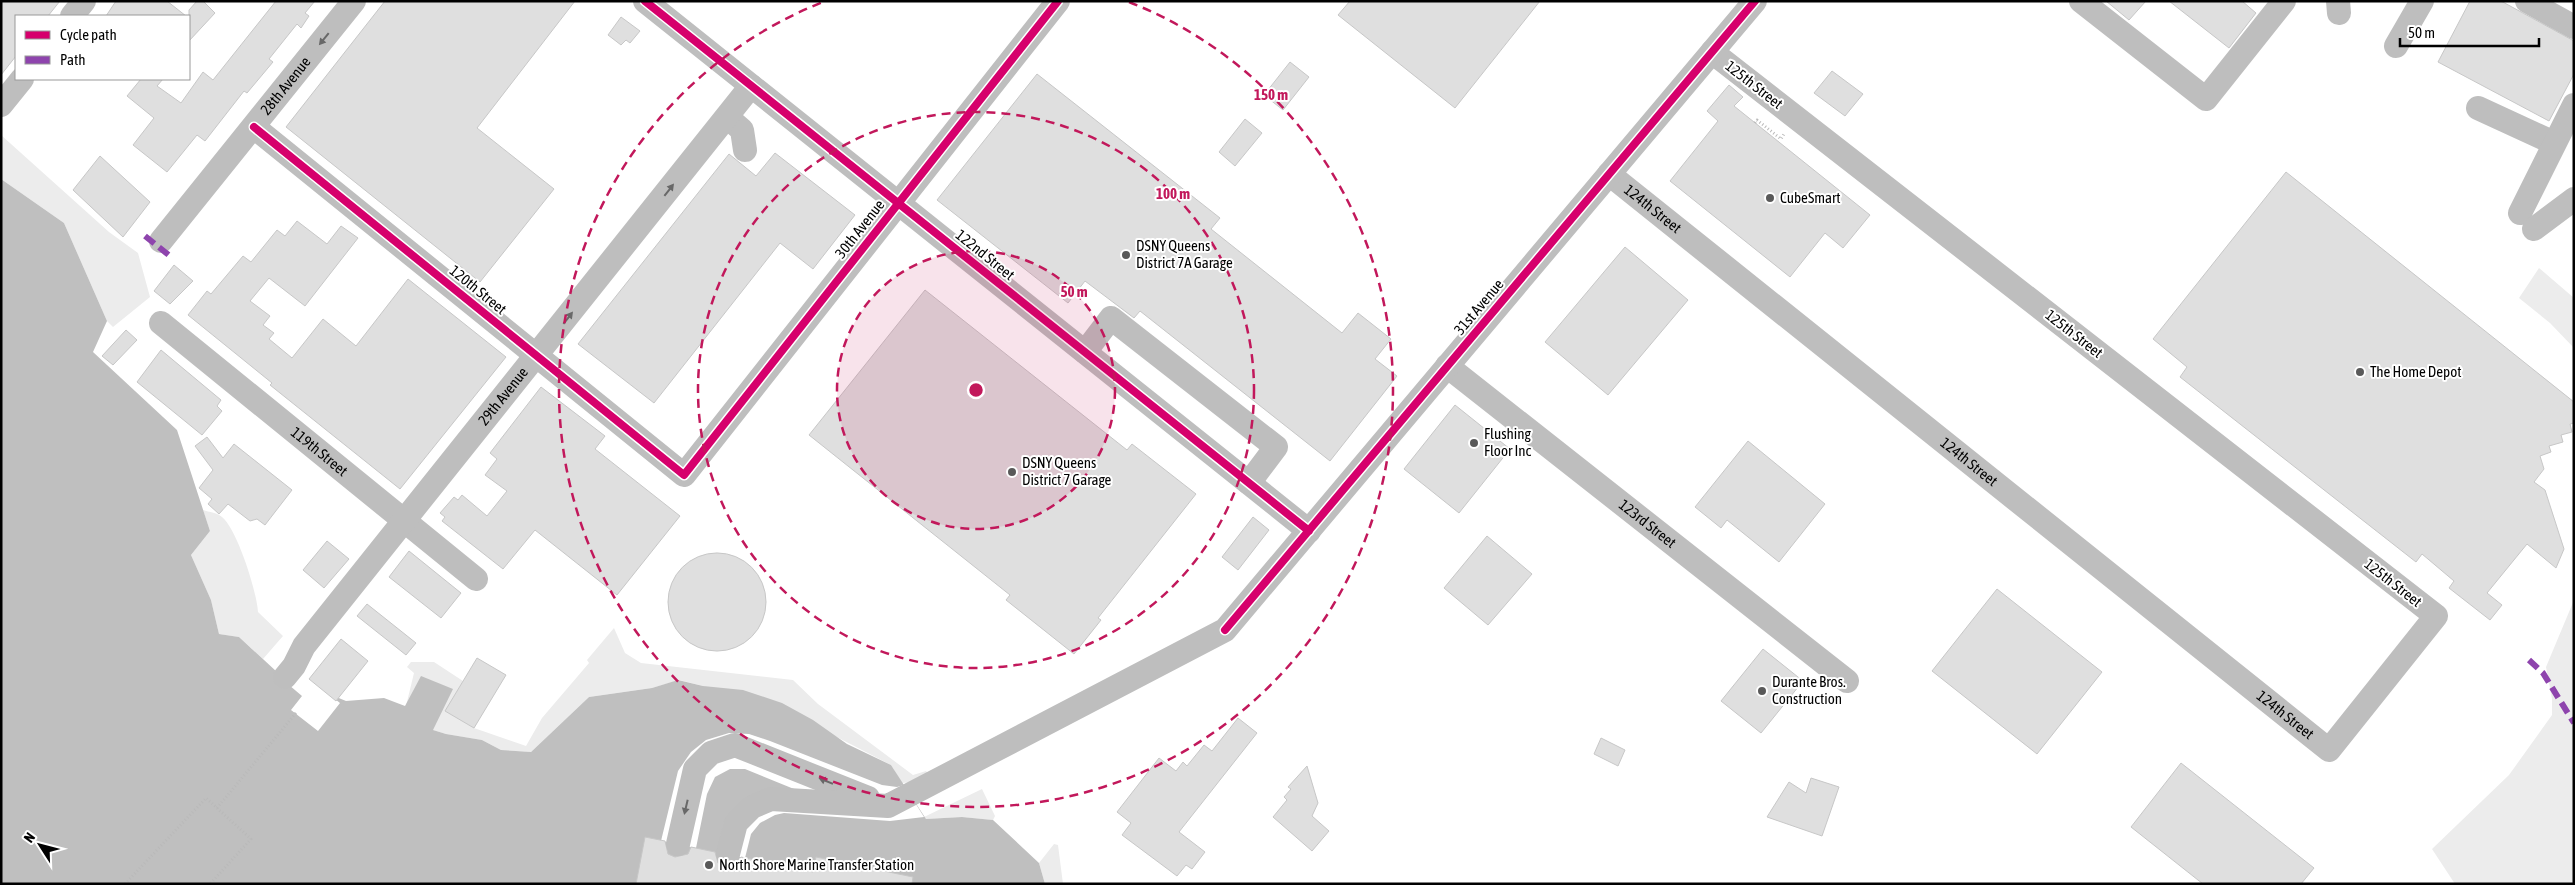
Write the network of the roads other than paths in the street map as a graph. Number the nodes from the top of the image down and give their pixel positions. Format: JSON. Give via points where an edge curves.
{"nodes":[{"id":1,"x":84,"y":1,"type":"edge"},
{"id":2,"x":354,"y":1,"type":"edge"},
{"id":3,"x":645,"y":1,"type":"edge"},
{"id":4,"x":1058,"y":1,"type":"edge"},
{"id":5,"x":1755,"y":1,"type":"edge"},
{"id":6,"x":2081,"y":1,"type":"edge"},
{"id":7,"x":2284,"y":1,"type":"edge"},
{"id":8,"x":2422,"y":1,"type":"edge"},
{"id":9,"x":2527,"y":1,"type":"edge"},
{"id":10,"x":73,"y":15,"type":"edge"},
{"id":11,"x":2574,"y":27,"type":"edge"},
{"id":12,"x":2396,"y":46,"type":"dead end"},
{"id":13,"x":1712,"y":52,"type":"junction"},
{"id":14,"x":21,"y":80,"type":"edge"},
{"id":15,"x":751,"y":86,"type":"junction"},
{"id":16,"x":1,"y":105,"type":"edge"},
{"id":17,"x":2574,"y":105,"type":"edge"},
{"id":18,"x":2478,"y":108,"type":"dead end"},
{"id":19,"x":727,"y":117,"type":"junction"},
{"id":20,"x":254,"y":127,"type":"junction"},
{"id":21,"x":2554,"y":143,"type":"junction"},
{"id":22,"x":744,"y":150,"type":"dead end"},
{"id":23,"x":1609,"y":174,"type":"junction"},
{"id":24,"x":2574,"y":199,"type":"edge"},
{"id":25,"x":898,"y":204,"type":"junction"},
{"id":26,"x":161,"y":241,"type":"dead end"},
{"id":27,"x":161,"y":323,"type":"dead end"},
{"id":28,"x":1085,"y":352,"type":"junction"},
{"id":29,"x":538,"y":356,"type":"junction"},
{"id":30,"x":1447,"y":366,"type":"junction"},
{"id":31,"x":684,"y":474,"type":"joint"},
{"id":32,"x":1249,"y":483,"type":"junction"},
{"id":33,"x":404,"y":519,"type":"junction"},
{"id":34,"x":1309,"y":531,"type":"junction"},
{"id":35,"x":476,"y":579,"type":"dead end"},
{"id":36,"x":290,"y":669,"type":"dead end"},
{"id":37,"x":1847,"y":681,"type":"dead end"},
{"id":38,"x":2329,"y":750,"type":"joint"},
{"id":39,"x":888,"y":806,"type":"junction"},
{"id":40,"x":678,"y":844,"type":"dead end"},
{"id":41,"x":728,"y":854,"type":"dead end"}],
"edges":[{"from":1,"to":10,"type":"street"},
{"from":2,"to":20,"type":"street","name":"28th Avenue","one_way":true},
{"from":3,"to":15,"type":"street","name":"122nd Street"},
{"from":4,"to":25,"type":"street","name":"30th Avenue"},
{"from":5,"to":13,"type":"street","name":"31st Avenue"},
{"from":6,"to":7,"type":"street","via":[[2206,99]]},
{"from":8,"to":12,"type":"street"},
{"from":9,"to":11,"type":"street"},
{"from":13,"to":23,"type":"street","name":"31st Avenue"},
{"from":13,"to":38,"type":"street","name":"125th Street","via":[[2436,616]]},
{"from":14,"to":16,"type":"street"},
{"from":15,"to":19,"type":"street","name":"29th Avenue"},
{"from":15,"to":25,"type":"street","name":"122nd Street"},
{"from":17,"to":21,"type":"street"},
{"from":18,"to":21,"type":"street"},
{"from":19,"to":22,"type":"street","via":[[742,130]]},
{"from":29,"to":19,"type":"street","name":"29th Avenue","one_way":true},
{"from":20,"to":26,"type":"street","name":"28th Avenue"},
{"from":20,"to":29,"type":"street","name":"120th Street"},
{"from":21,"to":24,"type":"street","via":[[2527,221]]},
{"from":23,"to":30,"type":"street","name":"31st Avenue"},
{"from":23,"to":38,"type":"street","name":"124th Street"},
{"from":25,"to":28,"type":"street","name":"122nd Street"},
{"from":25,"to":31,"type":"street","name":"30th Avenue"},
{"from":27,"to":33,"type":"street","name":"119th Street"},
{"from":28,"to":32,"type":"street","name":"122nd Street"},
{"from":28,"to":32,"type":"street","via":[[1111,318],[1276,447]]},
{"from":29,"to":31,"type":"street","name":"120th Street"},
{"from":29,"to":33,"type":"street","name":"29th Avenue"},
{"from":30,"to":34,"type":"street","name":"31st Avenue"},
{"from":30,"to":37,"type":"street","name":"123rd Street"},
{"from":32,"to":34,"type":"street","name":"122nd Street"},
{"from":33,"to":35,"type":"street","name":"119th Street"},
{"from":33,"to":36,"type":"street","name":"29th Avenue","via":[[304,646]]},
{"from":34,"to":39,"type":"street","name":"31st Avenue","via":[[1225,630]]},
{"from":39,"to":40,"type":"street","one_way":true,"via":[[735,745],[711,753],[695,769]]},
{"from":39,"to":41,"type":"street","via":[[772,799],[752,807],[736,823]]}]}
